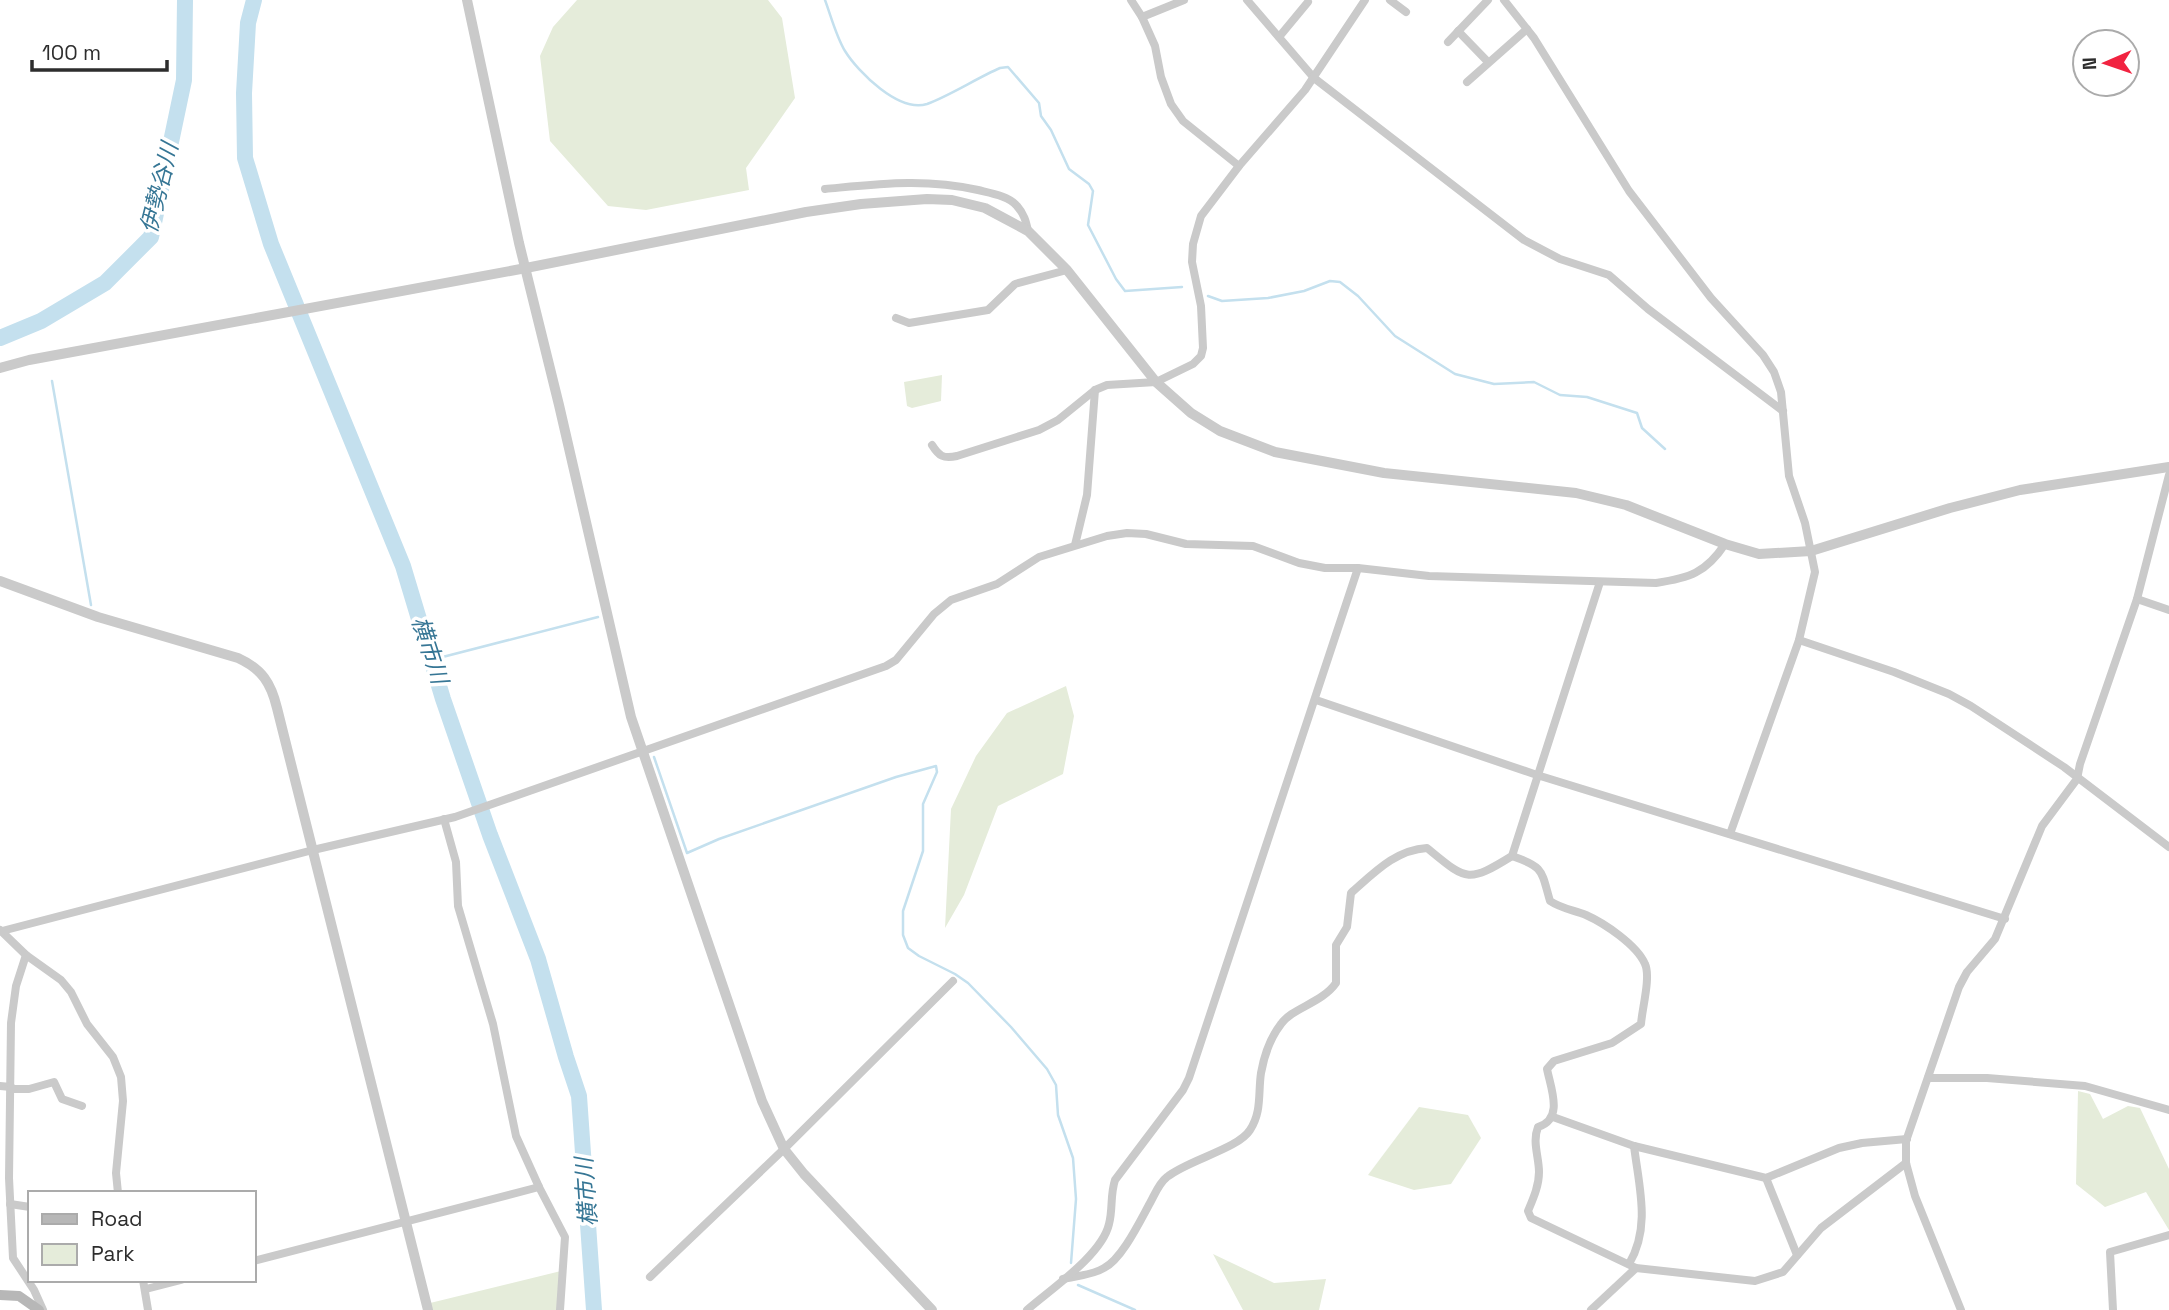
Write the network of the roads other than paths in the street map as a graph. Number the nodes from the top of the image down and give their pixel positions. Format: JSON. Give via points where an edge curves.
{"nodes":[{"id":1,"x":467,"y":0,"type":"edge"},
{"id":2,"x":1131,"y":0,"type":"edge"},
{"id":3,"x":1184,"y":0,"type":"edge"},
{"id":4,"x":1247,"y":0,"type":"edge"},
{"id":5,"x":1365,"y":0,"type":"edge"},
{"id":6,"x":1390,"y":0,"type":"edge"},
{"id":7,"x":1488,"y":0,"type":"edge"},
{"id":8,"x":1504,"y":0,"type":"edge"},
{"id":9,"x":1308,"y":2,"type":"dead end"},
{"id":10,"x":1406,"y":12,"type":"dead end"},
{"id":11,"x":1142,"y":17,"type":"junction"},
{"id":12,"x":1527,"y":29,"type":"junction"},
{"id":13,"x":1458,"y":32,"type":"junction"},
{"id":14,"x":1279,"y":37,"type":"junction"},
{"id":15,"x":1448,"y":42,"type":"dead end"},
{"id":16,"x":1488,"y":62,"type":"junction"},
{"id":17,"x":1314,"y":78,"type":"junction"},
{"id":18,"x":1467,"y":82,"type":"dead end"},
{"id":19,"x":1239,"y":166,"type":"junction"},
{"id":20,"x":825,"y":189,"type":"dead end"},
{"id":21,"x":1028,"y":231,"type":"junction"},
{"id":22,"x":526,"y":268,"type":"junction"},
{"id":23,"x":1067,"y":270,"type":"junction"},
{"id":24,"x":896,"y":318,"type":"dead end"},
{"id":25,"x":0,"y":368,"type":"edge"},
{"id":26,"x":1156,"y":382,"type":"junction"},
{"id":27,"x":1095,"y":390,"type":"junction"},
{"id":28,"x":1783,"y":411,"type":"junction"},
{"id":29,"x":932,"y":444,"type":"dead end"},
{"id":30,"x":2169,"y":467,"type":"edge"},
{"id":31,"x":2169,"y":475,"type":"edge"},
{"id":32,"x":1725,"y":544,"type":"junction"},
{"id":33,"x":1074,"y":545,"type":"junction"},
{"id":34,"x":1811,"y":551,"type":"junction"},
{"id":35,"x":1358,"y":568,"type":"junction"},
{"id":36,"x":0,"y":581,"type":"edge"},
{"id":37,"x":1600,"y":582,"type":"junction"},
{"id":38,"x":2137,"y":599,"type":"junction"},
{"id":39,"x":2169,"y":610,"type":"edge"},
{"id":40,"x":1799,"y":640,"type":"junction"},
{"id":41,"x":1316,"y":700,"type":"junction"},
{"id":42,"x":643,"y":752,"type":"junction"},
{"id":43,"x":1537,"y":775,"type":"junction"},
{"id":44,"x":2077,"y":777,"type":"junction"},
{"id":45,"x":443,"y":819,"type":"junction"},
{"id":46,"x":1730,"y":834,"type":"junction"},
{"id":47,"x":2169,"y":847,"type":"edge"},
{"id":48,"x":313,"y":850,"type":"junction"},
{"id":49,"x":1512,"y":856,"type":"junction"},
{"id":50,"x":2005,"y":919,"type":"junction"},
{"id":51,"x":1,"y":930,"type":"edge"},
{"id":52,"x":26,"y":955,"type":"junction"},
{"id":53,"x":953,"y":981,"type":"dead end"},
{"id":54,"x":1928,"y":1078,"type":"junction"},
{"id":55,"x":0,"y":1086,"type":"edge"},
{"id":56,"x":11,"y":1088,"type":"junction"},
{"id":57,"x":82,"y":1106,"type":"dead end"},
{"id":58,"x":2169,"y":1111,"type":"edge"},
{"id":59,"x":1553,"y":1116,"type":"junction"},
{"id":60,"x":1907,"y":1139,"type":"junction"},
{"id":61,"x":5,"y":1146,"type":"edge"},
{"id":62,"x":1634,"y":1146,"type":"junction"},
{"id":63,"x":784,"y":1149,"type":"junction"},
{"id":64,"x":1906,"y":1163,"type":"junction"},
{"id":65,"x":1766,"y":1178,"type":"junction"},
{"id":66,"x":539,"y":1187,"type":"junction"},
{"id":67,"x":118,"y":1191,"type":"edge"},
{"id":68,"x":10,"y":1204,"type":"junction"},
{"id":69,"x":28,"y":1207,"type":"edge"},
{"id":70,"x":406,"y":1222,"type":"junction"},
{"id":71,"x":2169,"y":1235,"type":"edge"},
{"id":72,"x":1797,"y":1255,"type":"junction"},
{"id":73,"x":256,"y":1260,"type":"edge"},
{"id":74,"x":1632,"y":1266,"type":"junction"},
{"id":75,"x":650,"y":1277,"type":"dead end"},
{"id":76,"x":1063,"y":1279,"type":"junction"},
{"id":77,"x":28,"y":1281,"type":"edge"},
{"id":78,"x":29,"y":1282,"type":"edge"},
{"id":79,"x":166,"y":1282,"type":"edge"},
{"id":80,"x":144,"y":1285,"type":"edge"},
{"id":81,"x":0,"y":1295,"type":"edge"},
{"id":82,"x":41,"y":1310,"type":"edge"},
{"id":83,"x":148,"y":1310,"type":"edge"},
{"id":84,"x":428,"y":1310,"type":"edge"},
{"id":85,"x":561,"y":1310,"type":"edge"},
{"id":86,"x":932,"y":1310,"type":"edge"},
{"id":87,"x":1027,"y":1310,"type":"edge"},
{"id":88,"x":1591,"y":1310,"type":"edge"},
{"id":89,"x":1961,"y":1310,"type":"edge"},
{"id":90,"x":2113,"y":1310,"type":"edge"}],
"edges":[{"from":1,"to":22,"type":"street"},
{"from":2,"to":11,"type":"street"},
{"from":3,"to":11,"type":"street"},
{"from":4,"to":14,"type":"street"},
{"from":5,"to":17,"type":"street"},
{"from":6,"to":10,"type":"street"},
{"from":7,"to":13,"type":"street"},
{"from":8,"to":12,"type":"street"},
{"from":9,"to":14,"type":"street"},
{"from":11,"to":19,"type":"street","via":[[1171,104],[1183,121]]},
{"from":12,"to":16,"type":"street"},
{"from":12,"to":28,"type":"street","via":[[1629,191],[1711,298],[1763,355],[1781,391]]},
{"from":13,"to":15,"type":"street"},
{"from":13,"to":16,"type":"street"},
{"from":14,"to":17,"type":"street"},
{"from":16,"to":18,"type":"street"},
{"from":17,"to":19,"type":"street"},
{"from":17,"to":28,"type":"street","via":[[1524,240],[1560,259],[1609,275]]},
{"from":19,"to":26,"type":"street","via":[[1202,216],[1193,244],[1201,306],[1200,356],[1193,365]]},
{"from":20,"to":21,"type":"street","via":[[898,183],[992,193],[1016,204]]},
{"from":21,"to":22,"type":"street","via":[[973,204],[895,201],[806,212]]},
{"from":21,"to":23,"type":"street"},
{"from":22,"to":25,"type":"street"},
{"from":22,"to":42,"type":"street","via":[[631,718]]},
{"from":23,"to":24,"type":"street","via":[[1015,284],[988,310],[909,323]]},
{"from":23,"to":26,"type":"street"},
{"from":26,"to":27,"type":"street"},
{"from":26,"to":32,"type":"street","via":[[1220,431],[1275,452],[1384,473],[1576,493],[1626,506]]},
{"from":27,"to":29,"type":"street","via":[[1058,421],[1017,438],[946,458]]},
{"from":27,"to":33,"type":"street","via":[[1087,495]]},
{"from":28,"to":34,"type":"street","via":[[1789,476]]},
{"from":30,"to":34,"type":"street","via":[[2000,494]]},
{"from":31,"to":38,"type":"street"},
{"from":32,"to":34,"type":"street","via":[[1759,554]]},
{"from":32,"to":37,"type":"street","via":[[1714,560],[1692,576],[1656,583]]},
{"from":33,"to":35,"type":"street","via":[[1107,536],[1146,534],[1186,544],[1253,545],[1310,566]]},
{"from":33,"to":42,"type":"street","via":[[1039,557],[997,584],[951,600],[886,666]]},
{"from":34,"to":40,"type":"street","via":[[1815,572]]},
{"from":35,"to":37,"type":"street","via":[[1429,576]]},
{"from":35,"to":41,"type":"street"},
{"from":36,"to":48,"type":"street","via":[[98,617],[237,658],[261,673],[273,693]]},
{"from":37,"to":43,"type":"street"},
{"from":38,"to":39,"type":"street"},
{"from":38,"to":44,"type":"street"},
{"from":40,"to":44,"type":"street","via":[[1949,694]]},
{"from":40,"to":46,"type":"street"},
{"from":41,"to":43,"type":"street"},
{"from":41,"to":76,"type":"street","via":[[1189,1077],[1115,1180],[1102,1242]]},
{"from":42,"to":45,"type":"street"},
{"from":42,"to":63,"type":"street","via":[[762,1101]]},
{"from":43,"to":46,"type":"street"},
{"from":43,"to":49,"type":"street"},
{"from":44,"to":47,"type":"street"},
{"from":44,"to":50,"type":"street","via":[[2042,826]]},
{"from":45,"to":48,"type":"street"},
{"from":45,"to":66,"type":"street","via":[[456,862],[458,906],[493,1024],[516,1136]]},
{"from":46,"to":50,"type":"street"},
{"from":48,"to":51,"type":"street"},
{"from":48,"to":70,"type":"street"},
{"from":49,"to":59,"type":"street","via":[[1534,863],[1542,872],[1550,901],[1609,928],[1635,950],[1646,968],[1641,1024],[1612,1044],[1553,1061],[1547,1069],[1555,1104]]},
{"from":49,"to":76,"type":"street","via":[[1485,873],[1467,876],[1427,848],[1411,849],[1388,861],[1351,893],[1347,927],[1336,945],[1336,983],[1279,1026],[1261,1072],[1258,1115],[1249,1133],[1167,1177],[1107,1267]]},
{"from":50,"to":54,"type":"street","via":[[1959,987]]},
{"from":51,"to":52,"type":"street"},
{"from":52,"to":56,"type":"street","via":[[11,1023]]},
{"from":52,"to":67,"type":"street","via":[[71,992],[121,1077]]},
{"from":53,"to":63,"type":"street"},
{"from":54,"to":58,"type":"street","via":[[2085,1086]]},
{"from":54,"to":60,"type":"street"},
{"from":55,"to":56,"type":"street"},
{"from":56,"to":57,"type":"street","via":[[54,1082],[62,1099]]},
{"from":56,"to":61,"type":"street"},
{"from":59,"to":62,"type":"street"},
{"from":59,"to":74,"type":"street","via":[[1536,1131],[1539,1174],[1528,1215]]},
{"from":60,"to":64,"type":"street"},
{"from":60,"to":65,"type":"street","via":[[1839,1148]]},
{"from":61,"to":68,"type":"street"},
{"from":62,"to":65,"type":"street"},
{"from":62,"to":74,"type":"street","via":[[1643,1213]]},
{"from":63,"to":75,"type":"street"},
{"from":63,"to":86,"type":"street"},
{"from":64,"to":72,"type":"street","via":[[1821,1227]]},
{"from":64,"to":89,"type":"street"},
{"from":65,"to":72,"type":"street"},
{"from":66,"to":70,"type":"street"},
{"from":66,"to":85,"type":"street","via":[[565,1237]]},
{"from":68,"to":69,"type":"street"},
{"from":68,"to":77,"type":"street","via":[[13,1258]]},
{"from":70,"to":73,"type":"street"},
{"from":70,"to":84,"type":"street"},
{"from":71,"to":90,"type":"street","via":[[2110,1252]]},
{"from":72,"to":74,"type":"street","via":[[1783,1272],[1755,1281]]},
{"from":74,"to":88,"type":"street"},
{"from":76,"to":87,"type":"street"},
{"from":78,"to":82,"type":"street"},
{"from":79,"to":80,"type":"street"},
{"from":80,"to":83,"type":"street"},
{"from":81,"to":82,"type":"main road","via":[[19,1296]]}]}
